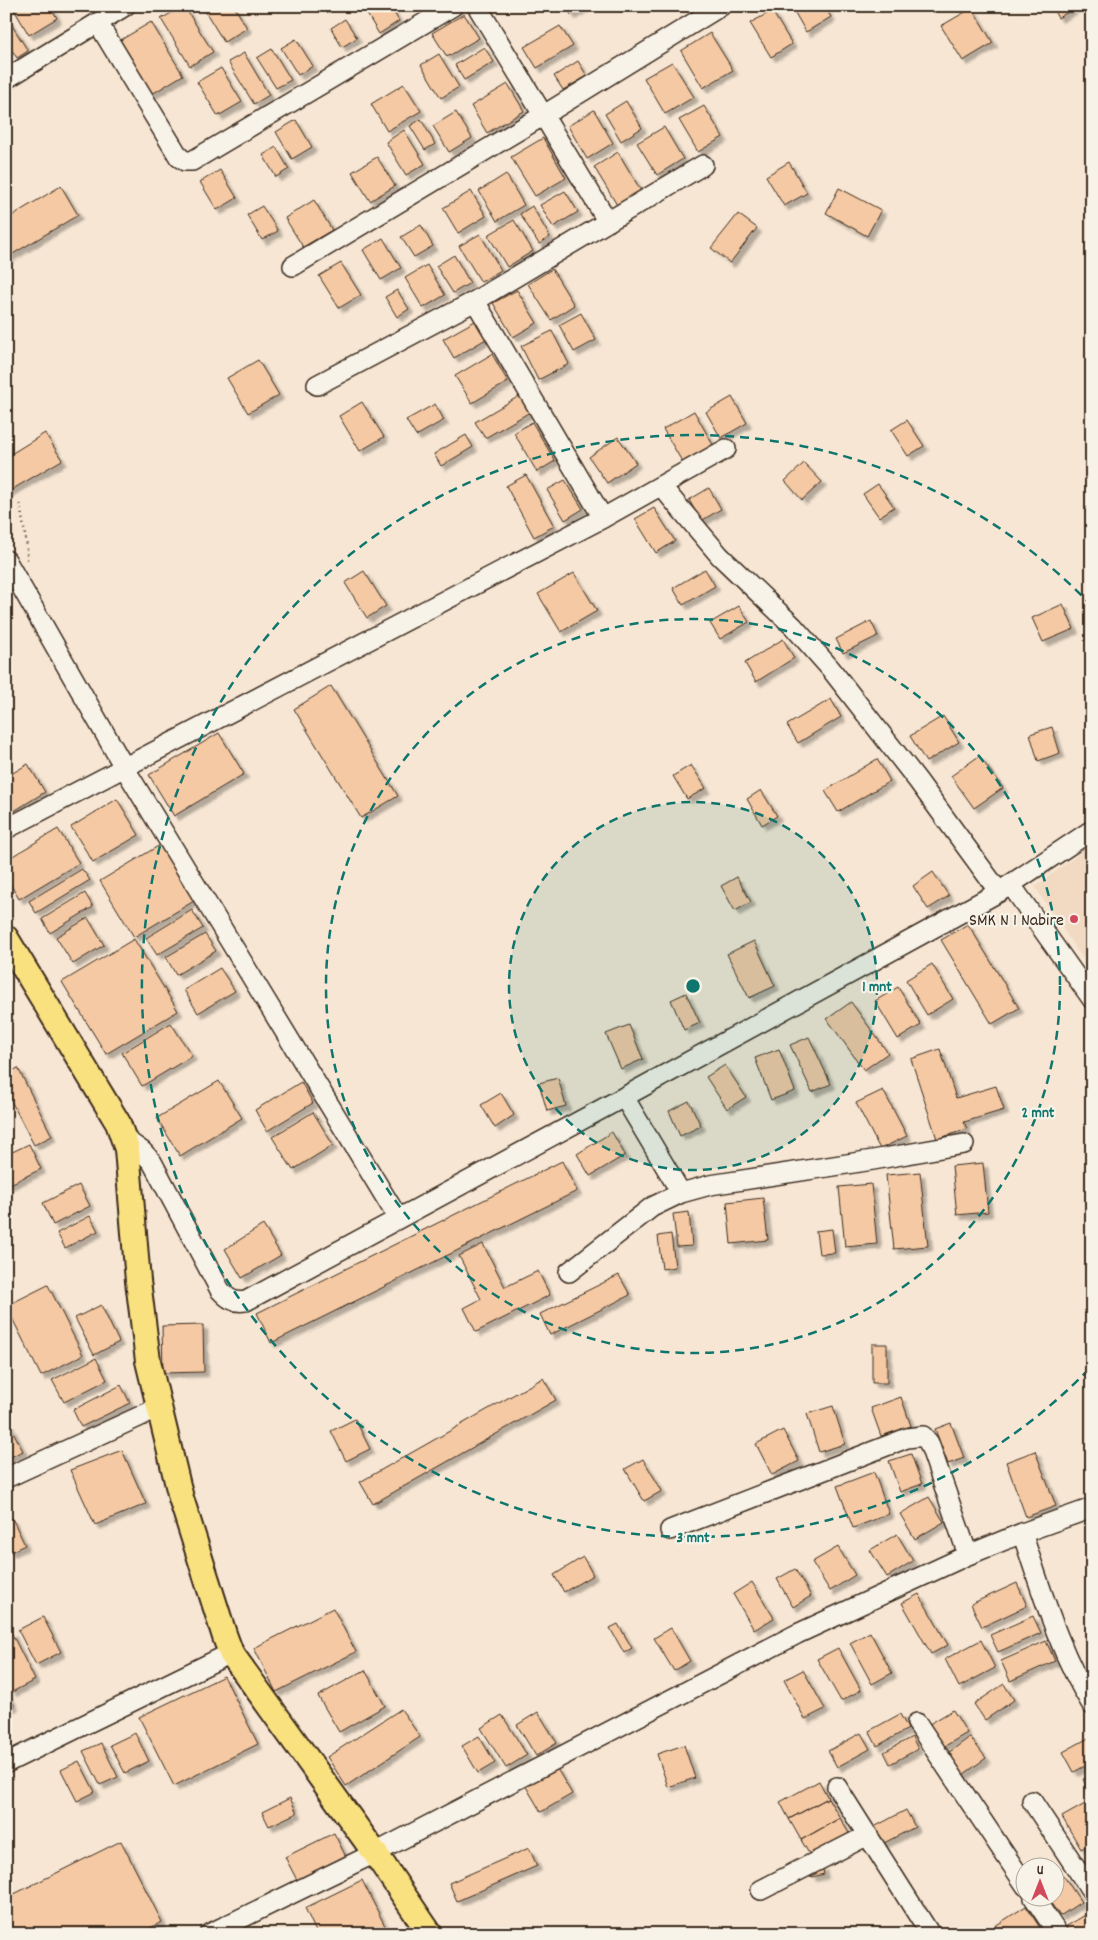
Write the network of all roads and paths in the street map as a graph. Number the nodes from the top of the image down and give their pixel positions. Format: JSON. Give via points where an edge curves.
{"nodes":[{"id":1,"x":125,"y":6,"type":"edge"},
{"id":2,"x":453,"y":6,"type":"edge"},
{"id":3,"x":477,"y":6,"type":"edge"},
{"id":4,"x":721,"y":6,"type":"edge"},
{"id":5,"x":98,"y":22,"type":"junction"},
{"id":6,"x":6,"y":79,"type":"edge"},
{"id":7,"x":544,"y":115,"type":"junction"},
{"id":8,"x":704,"y":165,"type":"dead end"},
{"id":9,"x":608,"y":222,"type":"junction"},
{"id":10,"x":293,"y":266,"type":"dead end"},
{"id":11,"x":476,"y":301,"type":"junction"},
{"id":12,"x":317,"y":385,"type":"dead end"},
{"id":13,"x":726,"y":449,"type":"dead end"},
{"id":14,"x":662,"y":487,"type":"junction"},
{"id":15,"x":20,"y":504,"type":"dead end"},
{"id":16,"x":604,"y":518,"type":"junction"},
{"id":17,"x":6,"y":560,"type":"edge"},
{"id":18,"x":21,"y":584,"type":"junction"},
{"id":19,"x":124,"y":767,"type":"junction"},
{"id":20,"x":6,"y":830,"type":"edge"},
{"id":21,"x":1092,"y":830,"type":"edge"},
{"id":22,"x":1005,"y":888,"type":"junction"},
{"id":23,"x":6,"y":938,"type":"edge"},
{"id":24,"x":1092,"y":999,"type":"edge"},
{"id":25,"x":624,"y":1097,"type":"junction"},
{"id":26,"x":125,"y":1139,"type":"junction"},
{"id":27,"x":964,"y":1144,"type":"dead end"},
{"id":28,"x":681,"y":1193,"type":"junction"},
{"id":29,"x":398,"y":1218,"type":"junction"},
{"id":30,"x":569,"y":1272,"type":"dead end"},
{"id":31,"x":158,"y":1408,"type":"junction"},
{"id":32,"x":6,"y":1478,"type":"edge"},
{"id":33,"x":1092,"y":1508,"type":"edge"},
{"id":34,"x":670,"y":1530,"type":"dead end"},
{"id":35,"x":1022,"y":1533,"type":"junction"},
{"id":36,"x":968,"y":1555,"type":"junction"},
{"id":37,"x":231,"y":1653,"type":"junction"},
{"id":38,"x":1092,"y":1705,"type":"edge"},
{"id":39,"x":917,"y":1723,"type":"dead end"},
{"id":40,"x":6,"y":1763,"type":"edge"},
{"id":41,"x":837,"y":1787,"type":"dead end"},
{"id":42,"x":1032,"y":1801,"type":"dead end"},
{"id":43,"x":868,"y":1835,"type":"junction"},
{"id":44,"x":375,"y":1853,"type":"junction"},
{"id":45,"x":1016,"y":1871,"type":"edge"},
{"id":46,"x":761,"y":1890,"type":"dead end"},
{"id":47,"x":1092,"y":1892,"type":"edge"},
{"id":48,"x":1041,"y":1908,"type":"edge"},
{"id":49,"x":209,"y":1934,"type":"edge"},
{"id":50,"x":430,"y":1934,"type":"edge"},
{"id":51,"x":930,"y":1934,"type":"edge"},
{"id":52,"x":1058,"y":1934,"type":"edge"}],
"edges":[{"from":1,"to":5,"type":"street"},
{"from":2,"to":5,"type":"street","via":[[187,162],[179,157]]},
{"from":3,"to":7,"type":"street"},
{"from":4,"to":7,"type":"street"},
{"from":5,"to":6,"type":"street"},
{"from":7,"to":9,"type":"street"},
{"from":7,"to":10,"type":"street"},
{"from":8,"to":9,"type":"street"},
{"from":9,"to":11,"type":"street"},
{"from":11,"to":12,"type":"street"},
{"from":11,"to":16,"type":"street"},
{"from":13,"to":14,"type":"street"},
{"from":14,"to":16,"type":"street"},
{"from":14,"to":22,"type":"street","via":[[720,556],[793,626],[830,668]]},
{"from":15,"to":18,"type":"path","via":[[27,547],[27,568]]},
{"from":16,"to":19,"type":"street"},
{"from":17,"to":18,"type":"street"},
{"from":18,"to":19,"type":"street"},
{"from":19,"to":20,"type":"street"},
{"from":19,"to":29,"type":"street"},
{"from":21,"to":22,"type":"street"},
{"from":22,"to":24,"type":"street"},
{"from":22,"to":25,"type":"street"},
{"from":23,"to":26,"type":"main road"},
{"from":25,"to":28,"type":"street"},
{"from":25,"to":29,"type":"street"},
{"from":26,"to":29,"type":"street","via":[[152,1162],[220,1290],[235,1302],[252,1298]]},
{"from":26,"to":31,"type":"main road","via":[[141,1308]]},
{"from":27,"to":28,"type":"street","via":[[710,1185]]},
{"from":28,"to":30,"type":"street","via":[[652,1207]]},
{"from":31,"to":32,"type":"street"},
{"from":31,"to":37,"type":"main road","via":[[181,1498]]},
{"from":33,"to":35,"type":"street"},
{"from":34,"to":36,"type":"street","via":[[912,1436],[923,1436],[929,1443]]},
{"from":35,"to":36,"type":"street"},
{"from":35,"to":38,"type":"street","via":[[1057,1634]]},
{"from":36,"to":44,"type":"street","via":[[797,1634]]},
{"from":37,"to":40,"type":"street"},
{"from":37,"to":44,"type":"main road"},
{"from":39,"to":45,"type":"street"},
{"from":41,"to":43,"type":"street"},
{"from":42,"to":47,"type":"street"},
{"from":43,"to":46,"type":"street"},
{"from":43,"to":51,"type":"street"},
{"from":44,"to":49,"type":"street"},
{"from":44,"to":50,"type":"main road"},
{"from":48,"to":52,"type":"street"}]}
